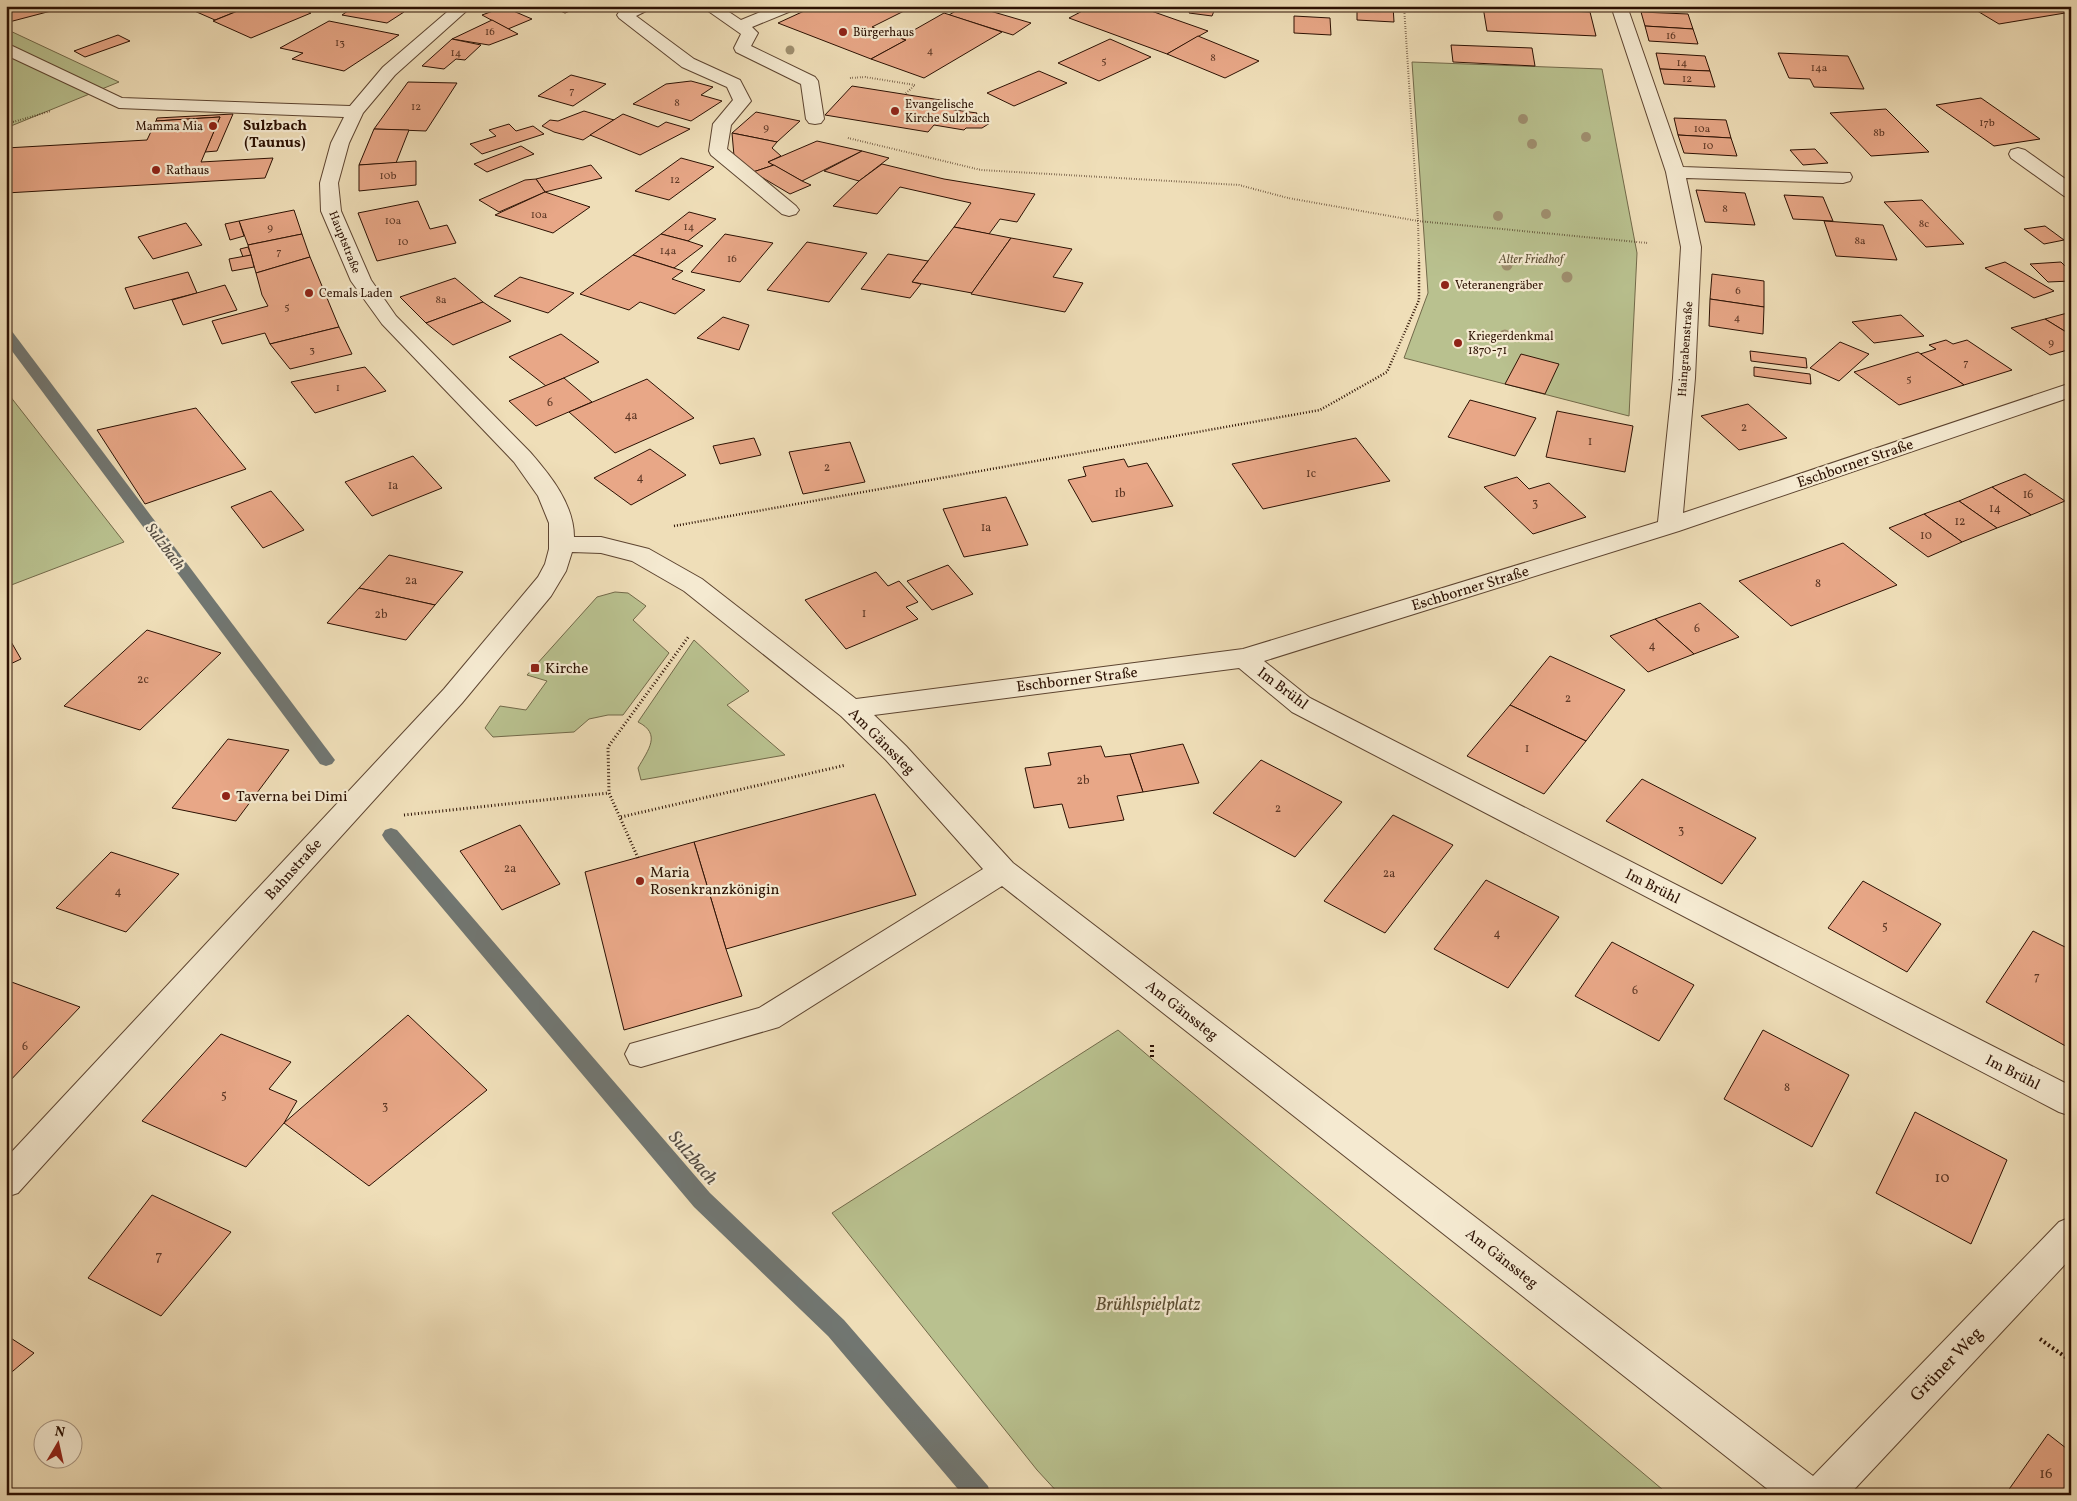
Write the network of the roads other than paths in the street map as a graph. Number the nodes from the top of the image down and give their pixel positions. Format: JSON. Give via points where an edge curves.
{"nodes":[{"id":1,"x":464,"y":6,"type":"edge"},
{"id":2,"x":644,"y":6,"type":"edge"},
{"id":3,"x":709,"y":6,"type":"edge"},
{"id":4,"x":790,"y":6,"type":"edge"},
{"id":5,"x":1619,"y":6,"type":"edge"},
{"id":6,"x":745,"y":30,"type":"junction"},
{"id":7,"x":6,"y":48,"type":"edge"},
{"id":8,"x":355,"y":112,"type":"junction"},
{"id":9,"x":815,"y":119,"type":"road end"},
{"id":10,"x":2018,"y":154,"type":"dead end"},
{"id":11,"x":1675,"y":172,"type":"junction"},
{"id":12,"x":1843,"y":177,"type":"dead end"},
{"id":13,"x":2071,"y":192,"type":"edge"},
{"id":14,"x":790,"y":210,"type":"dead end"},
{"id":15,"x":2071,"y":390,"type":"edge"},
{"id":16,"x":1670,"y":526,"type":"junction"},
{"id":17,"x":562,"y":544,"type":"junction"},
{"id":18,"x":1244,"y":658,"type":"junction"},
{"id":19,"x":851,"y":709,"type":"junction"},
{"id":20,"x":1003,"y":871,"type":"junction"},
{"id":21,"x":641,"y":1054,"type":"dead end"},
{"id":22,"x":2071,"y":1102,"type":"edge"},
{"id":23,"x":6,"y":1182,"type":"edge"},
{"id":24,"x":2071,"y":1233,"type":"edge"},
{"id":25,"x":1806,"y":1495,"type":"edge"},
{"id":26,"x":1822,"y":1495,"type":"edge"}],
"edges":[{"from":1,"to":8,"type":"street","name":"Hauptstraße","via":[[389,72]]},
{"from":2,"to":14,"type":"street","via":[[625,15],[688,63],[734,84],[742,101],[722,124],[718,151]]},
{"from":3,"to":6,"type":"street"},
{"from":4,"to":6,"type":"street"},
{"from":5,"to":11,"type":"street","name":"Haingrabenstraße"},
{"from":6,"to":9,"type":"street","via":[[742,48],[809,81]]},
{"from":7,"to":8,"type":"street","via":[[118,103]]},
{"from":8,"to":17,"type":"street","name":"Hauptstraße","via":[[340,143],[329,182],[331,211],[361,281],[389,320],[538,476],[555,505],[561,524]]},
{"from":10,"to":13,"type":"street"},
{"from":11,"to":12,"type":"street"},
{"from":11,"to":16,"type":"street","name":"Haingrabenstraße","via":[[1691,247],[1684,378]]},
{"from":15,"to":16,"type":"street","name":"Eschborner Straße"},
{"from":16,"to":18,"type":"street","name":"Eschborner Straße"},
{"from":17,"to":19,"type":"street","name":"Am Gänssteg","via":[[601,544],[640,555],[693,585]]},
{"from":17,"to":23,"type":"street","name":"Bahnstraße","via":[[556,566],[545,587],[499,644]]},
{"from":18,"to":19,"type":"street","name":"Eschborner Straße"},
{"from":18,"to":22,"type":"street","name":"Im Brühl","via":[[1301,705]]},
{"from":19,"to":20,"type":"street","name":"Am Gänssteg","via":[[896,753]]},
{"from":20,"to":21,"type":"street","via":[[768,1018]]},
{"from":20,"to":25,"type":"street","name":"Am Gänssteg"},
{"from":24,"to":26,"type":"street","name":"Grüner Weg"}]}
